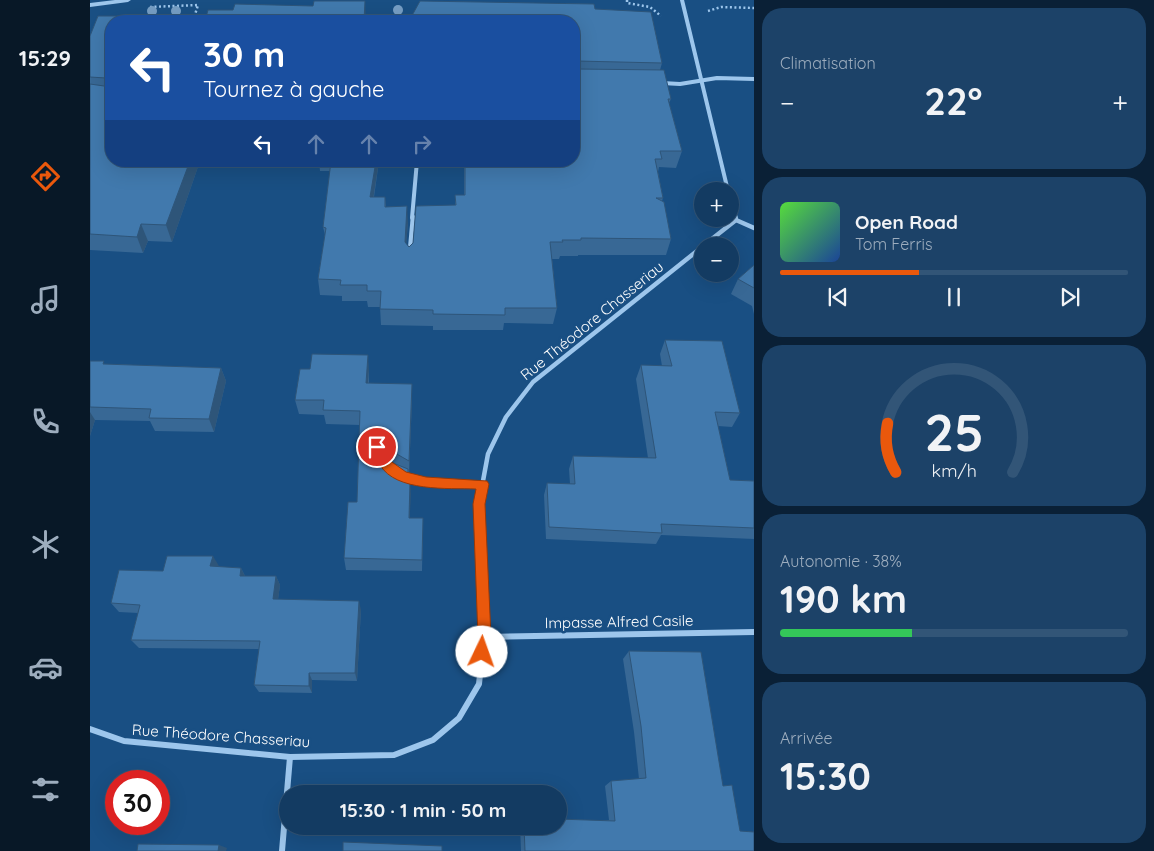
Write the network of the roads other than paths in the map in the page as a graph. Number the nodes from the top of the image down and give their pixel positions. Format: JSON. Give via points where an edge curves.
{"nodes":[{"id":1,"x":128,"y":0,"type":"edge"},
{"id":2,"x":682,"y":0,"type":"edge"},
{"id":3,"x":90,"y":5,"type":"edge"},
{"id":4,"x":754,"y":79,"type":"edge"},
{"id":5,"x":703,"y":80,"type":"junction"},
{"id":6,"x":660,"y":83,"type":"edge"},
{"id":7,"x":417,"y":167,"type":"edge"},
{"id":8,"x":726,"y":182,"type":"edge"},
{"id":9,"x":739,"y":221,"type":"edge"},
{"id":10,"x":727,"y":227,"type":"edge"},
{"id":11,"x":754,"y":228,"type":"edge"},
{"id":12,"x":715,"y":237,"type":"edge"},
{"id":13,"x":694,"y":254,"type":"edge"},
{"id":14,"x":409,"y":259,"type":"edge"},
{"id":15,"x":403,"y":477,"type":"edge"},
{"id":16,"x":483,"y":484,"type":"junction"},
{"id":17,"x":754,"y":632,"type":"edge"},
{"id":18,"x":484,"y":637,"type":"junction"},
{"id":19,"x":90,"y":729,"type":"edge"},
{"id":20,"x":290,"y":757,"type":"junction"},
{"id":21,"x":282,"y":851,"type":"edge"}],
"edges":[{"from":1,"to":3,"type":"street"},
{"from":2,"to":5,"type":"street"},
{"from":4,"to":5,"type":"street"},
{"from":5,"to":6,"type":"street"},
{"from":5,"to":8,"type":"street"},
{"from":7,"to":14,"type":"street"},
{"from":9,"to":11,"type":"street"},
{"from":10,"to":12,"type":"street","name":"Rue Théodore Chasseriau"},
{"from":13,"to":16,"type":"street","name":"Rue Théodore Chasseriau","via":[[533,382],[506,417],[488,454]]},
{"from":15,"to":16,"type":"lane","via":[[426,482]]},
{"from":16,"to":18,"type":"street","name":"Rue Théodore Chasseriau","via":[[479,504]]},
{"from":17,"to":18,"type":"street","name":"Impasse Alfred Casile"},
{"from":18,"to":20,"type":"street","name":"Rue Théodore Chasseriau","via":[[478,684],[459,718],[433,740],[394,755]]},
{"from":19,"to":20,"type":"street","name":"Rue Théodore Chasseriau","via":[[124,741]]},
{"from":20,"to":21,"type":"street"}]}
